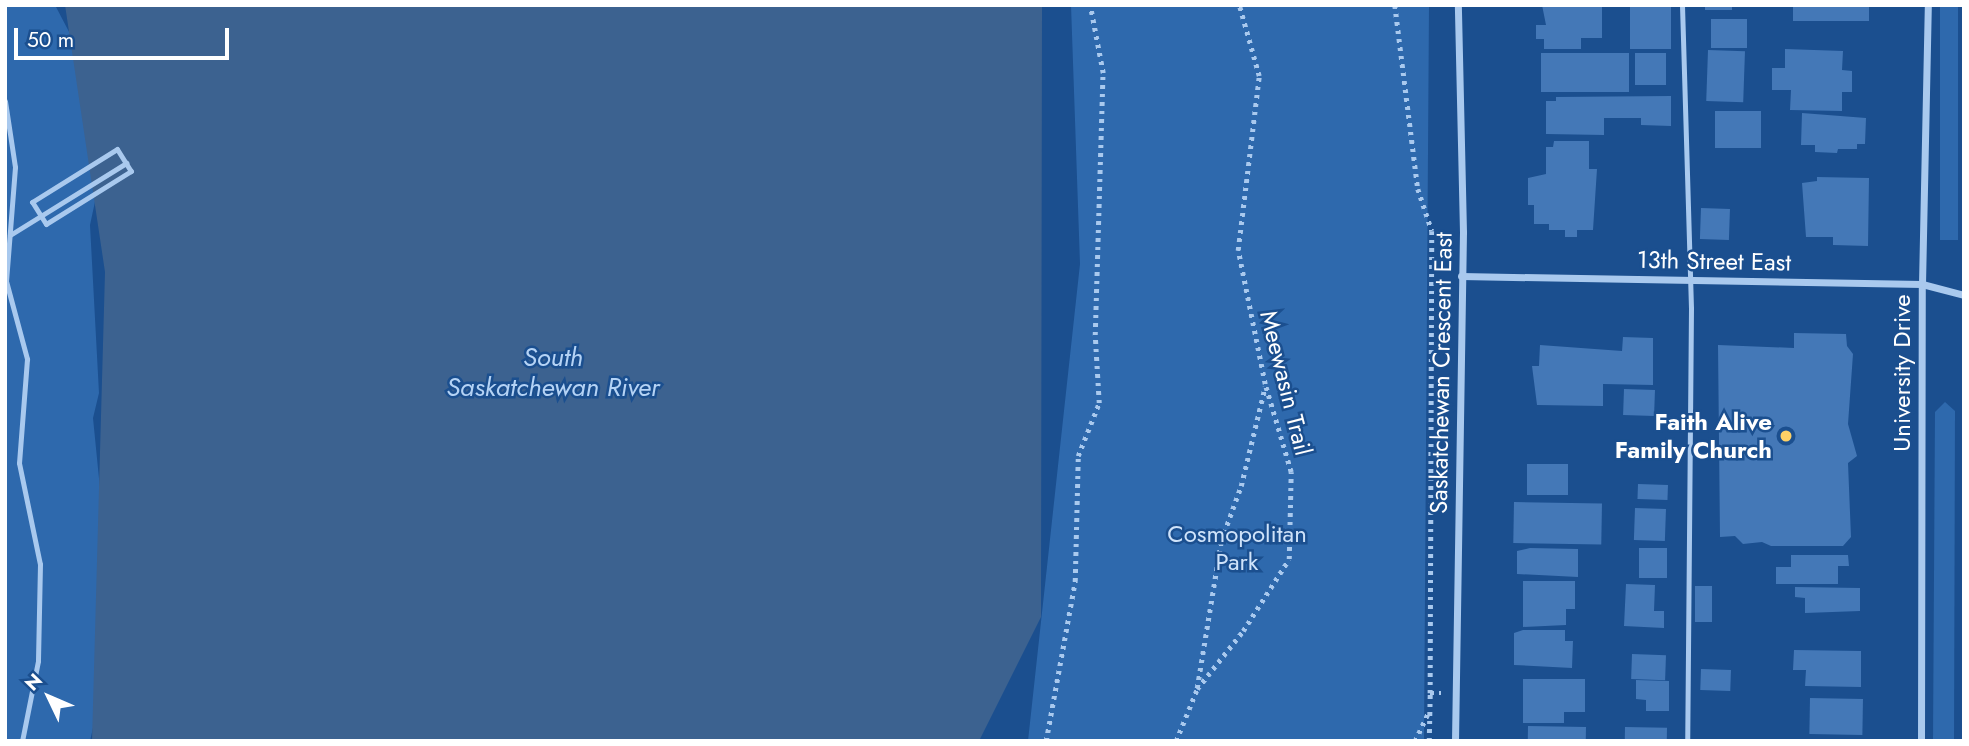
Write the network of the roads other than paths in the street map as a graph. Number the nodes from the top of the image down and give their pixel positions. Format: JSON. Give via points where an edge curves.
{"nodes":[{"id":1,"x":1458,"y":5,"type":"edge"},
{"id":2,"x":1682,"y":5,"type":"edge"},
{"id":3,"x":1928,"y":5,"type":"edge"},
{"id":4,"x":5,"y":101,"type":"edge"},
{"id":5,"x":126,"y":163,"type":"junction"},
{"id":6,"x":40,"y":215,"type":"junction"},
{"id":7,"x":10,"y":235,"type":"junction"},
{"id":8,"x":1461,"y":276,"type":"junction"},
{"id":9,"x":1688,"y":280,"type":"junction"},
{"id":10,"x":1922,"y":284,"type":"junction"},
{"id":11,"x":1964,"y":295,"type":"edge"},
{"id":12,"x":22,"y":741,"type":"edge"},
{"id":13,"x":1455,"y":741,"type":"edge"},
{"id":14,"x":1687,"y":741,"type":"edge"},
{"id":15,"x":1921,"y":741,"type":"edge"}],
"edges":[{"from":1,"to":8,"type":"street","name":"Saskatchewan Crescent East"},
{"from":2,"to":9,"type":"lane"},
{"from":3,"to":10,"type":"street","name":"University Drive"},
{"from":4,"to":7,"type":"lane","via":[[15,167]]},
{"from":5,"to":6,"type":"lane"},
{"from":5,"to":6,"type":"lane","via":[[131,171],[46,224]]},
{"from":5,"to":6,"type":"lane","via":[[117,149],[32,202]]},
{"from":6,"to":7,"type":"lane"},
{"from":7,"to":12,"type":"lane","via":[[6,281],[27,359],[19,463],[40,564],[38,661]]},
{"from":8,"to":9,"type":"street","name":"13th Street East"},
{"from":8,"to":13,"type":"street","name":"Saskatchewan Crescent East"},
{"from":9,"to":10,"type":"street","name":"13th Street East"},
{"from":9,"to":14,"type":"lane"},
{"from":10,"to":11,"type":"street","name":"13th Street East"},
{"from":10,"to":15,"type":"street","name":"University Drive"}]}
